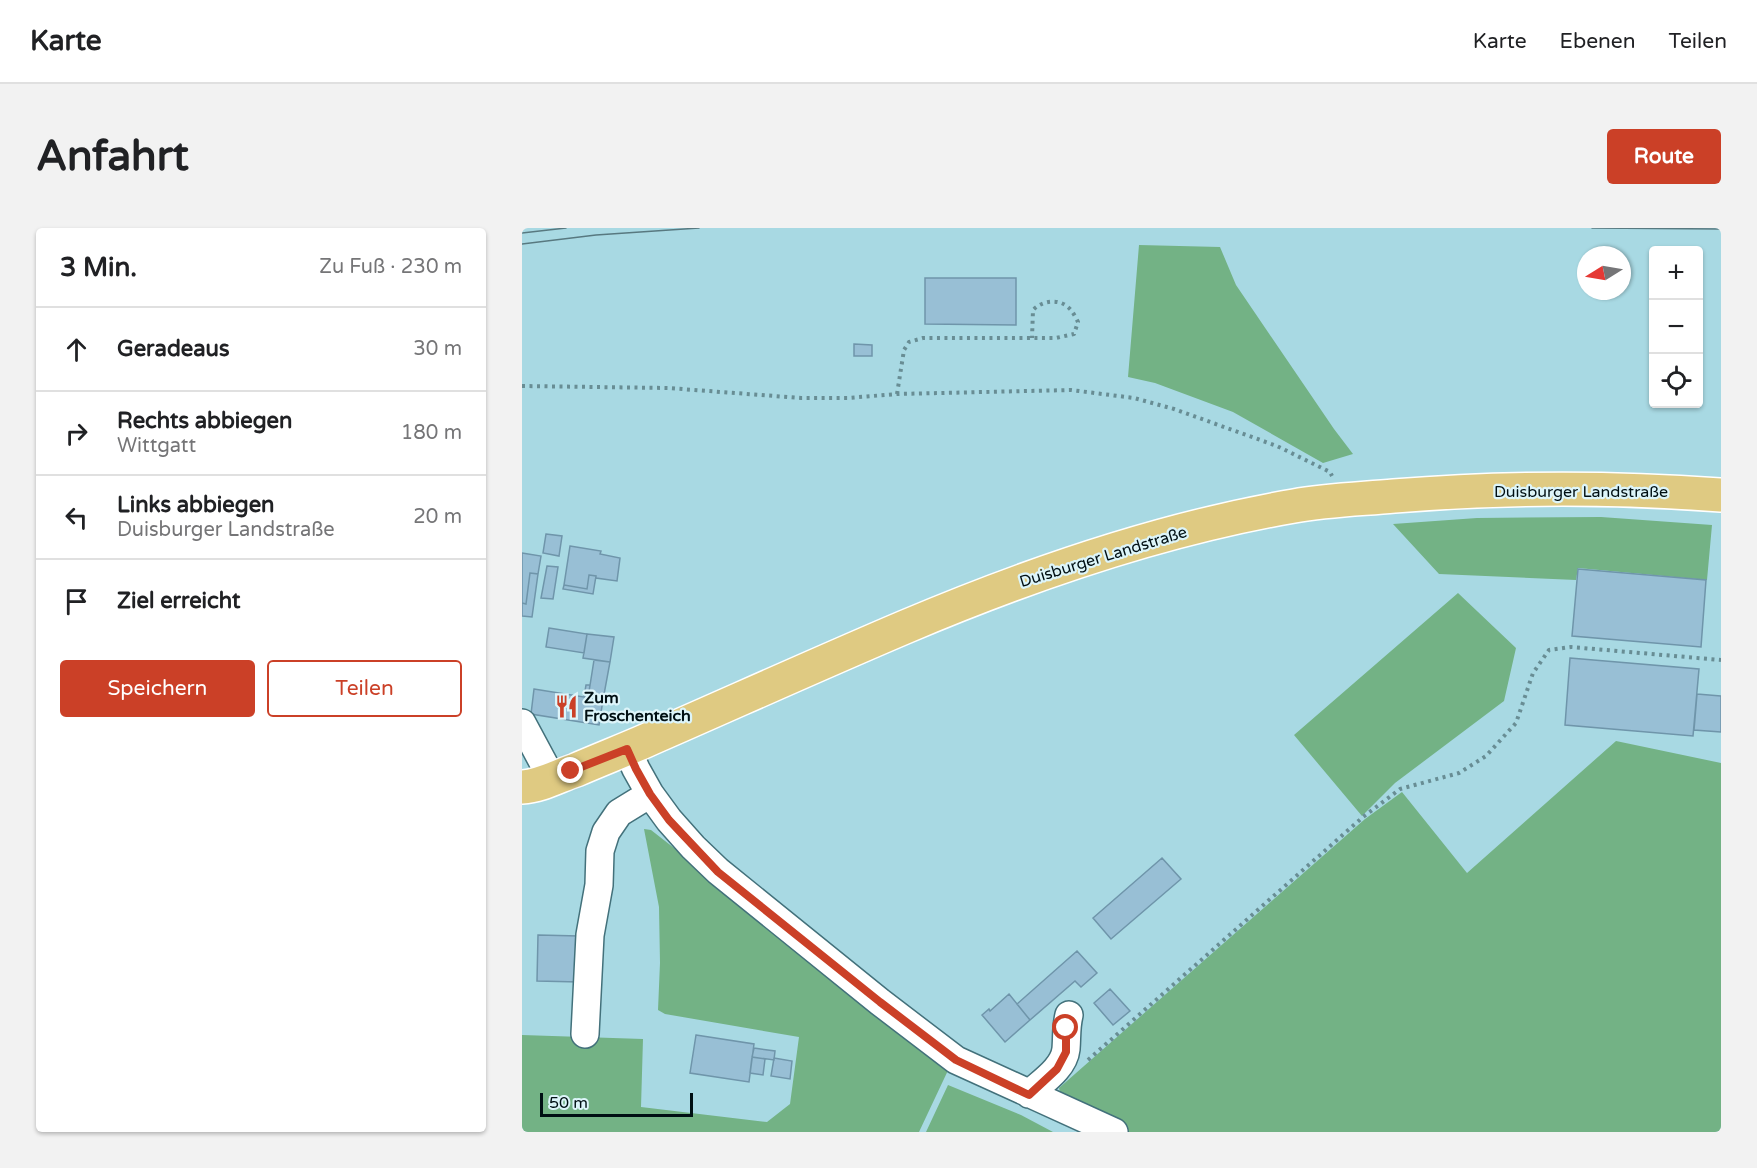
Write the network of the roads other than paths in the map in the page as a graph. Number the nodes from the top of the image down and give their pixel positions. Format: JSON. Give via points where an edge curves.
{"nodes":[{"id":1,"x":1721,"y":495,"type":"edge"},
{"id":2,"x":522,"y":723,"type":"edge"},
{"id":3,"x":627,"y":749,"type":"junction"},
{"id":4,"x":537,"y":783,"type":"edge"},
{"id":5,"x":650,"y":794,"type":"junction"},
{"id":6,"x":1069,"y":1015,"type":"dead end"},
{"id":7,"x":585,"y":1034,"type":"dead end"},
{"id":8,"x":1029,"y":1095,"type":"junction"},
{"id":9,"x":1114,"y":1132,"type":"edge"}],
"edges":[{"from":1,"to":3,"type":"main road","name":"Duisburger Landstraße","via":[[1513,489],[1342,501],[1241,516],[1165,534],[997,589]]},
{"from":2,"to":4,"type":"street"},
{"from":3,"to":4,"type":"main road","name":"Duisburger Landstraße"},
{"from":3,"to":5,"type":"street"},
{"from":5,"to":7,"type":"street","via":[[619,813],[606,832],[600,851],[599,885],[590,935]]},
{"from":5,"to":8,"type":"street","via":[[718,872],[880,1002],[956,1060]]},
{"from":6,"to":8,"type":"street","via":[[1066,1052],[1057,1069]]},
{"from":8,"to":9,"type":"street"}]}
